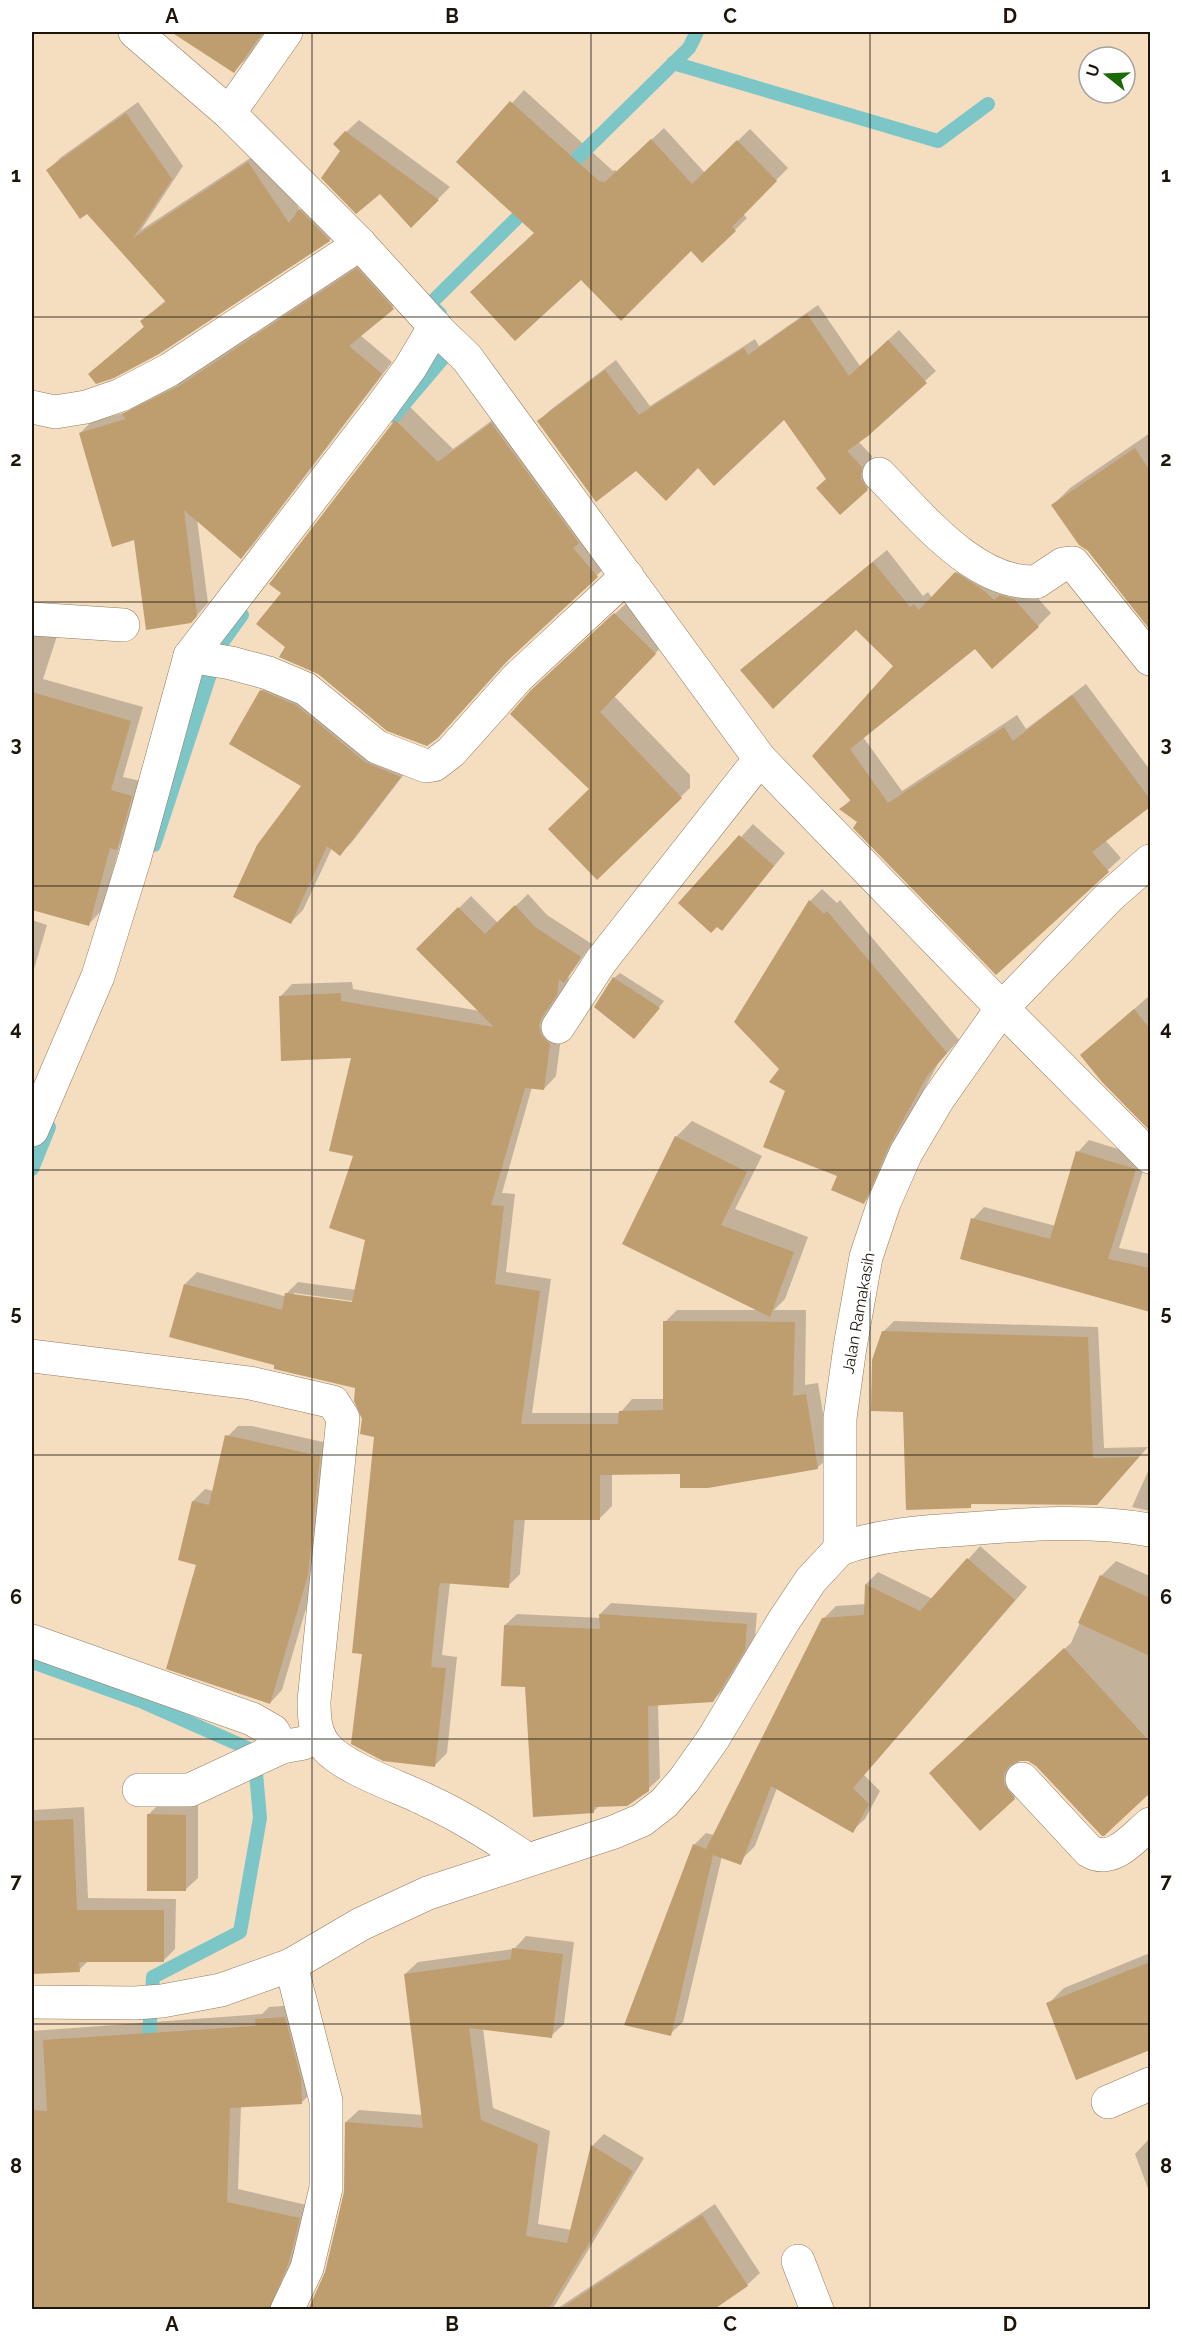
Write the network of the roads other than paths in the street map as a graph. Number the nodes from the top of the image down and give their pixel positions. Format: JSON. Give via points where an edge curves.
{"nodes":[{"id":1,"x":135,"y":32,"type":"edge"},
{"id":2,"x":286,"y":32,"type":"edge"},
{"id":3,"x":229,"y":113,"type":"junction"},
{"id":4,"x":360,"y":244,"type":"junction"},
{"id":5,"x":437,"y":329,"type":"junction"},
{"id":6,"x":32,"y":407,"type":"edge"},
{"id":7,"x":879,"y":474,"type":"dead end"},
{"id":8,"x":627,"y":576,"type":"junction"},
{"id":9,"x":32,"y":619,"type":"edge"},
{"id":10,"x":123,"y":625,"type":"dead end"},
{"id":11,"x":194,"y":656,"type":"junction"},
{"id":12,"x":1150,"y":659,"type":"edge"},
{"id":13,"x":760,"y":759,"type":"junction"},
{"id":14,"x":1150,"y":861,"type":"edge"},
{"id":15,"x":1002,"y":1008,"type":"junction"},
{"id":16,"x":558,"y":1026,"type":"dead end"},
{"id":17,"x":32,"y":1130,"type":"edge"},
{"id":18,"x":1150,"y":1157,"type":"edge"},
{"id":19,"x":32,"y":1356,"type":"edge"},
{"id":20,"x":1150,"y":1530,"type":"edge"},
{"id":21,"x":840,"y":1549,"type":"junction"},
{"id":22,"x":32,"y":1641,"type":"edge"},
{"id":23,"x":320,"y":1739,"type":"junction"},
{"id":24,"x":267,"y":1754,"type":"junction"},
{"id":25,"x":1022,"y":1779,"type":"dead end"},
{"id":26,"x":139,"y":1790,"type":"dead end"},
{"id":27,"x":1150,"y":1824,"type":"edge"},
{"id":28,"x":527,"y":1859,"type":"junction"},
{"id":29,"x":291,"y":1965,"type":"junction"},
{"id":30,"x":32,"y":2001,"type":"edge"},
{"id":31,"x":1150,"y":2085,"type":"edge"},
{"id":32,"x":1108,"y":2102,"type":"dead end"},
{"id":33,"x":798,"y":2261,"type":"dead end"},
{"id":34,"x":287,"y":2310,"type":"edge"},
{"id":35,"x":817,"y":2310,"type":"edge"}],
"edges":[{"from":1,"to":3,"type":"street"},
{"from":2,"to":3,"type":"street"},
{"from":3,"to":4,"type":"street"},
{"from":4,"to":5,"type":"street"},
{"from":4,"to":6,"type":"street","via":[[169,370],[121,395],[55,412]]},
{"from":5,"to":8,"type":"street","via":[[467,358]]},
{"from":5,"to":11,"type":"street"},
{"from":7,"to":12,"type":"street","via":[[961,555],[1003,577],[1036,582],[1063,564],[1073,563]]},
{"from":8,"to":11,"type":"street","via":[[518,678],[451,752],[434,765],[426,766],[377,747],[306,689],[268,673]]},
{"from":8,"to":13,"type":"street"},
{"from":9,"to":10,"type":"street"},
{"from":11,"to":17,"type":"street","via":[[98,976]]},
{"from":13,"to":15,"type":"street"},
{"from":13,"to":16,"type":"street","via":[[601,962]]},
{"from":14,"to":15,"type":"street","name":"Jalan Ramakasih","via":[[1110,896]]},
{"from":15,"to":18,"type":"street"},
{"from":15,"to":21,"type":"street","name":"Jalan Ramakasih","via":[[938,1099],[906,1153],[866,1257],[840,1418]]},
{"from":19,"to":23,"type":"street","via":[[250,1383],[333,1402],[343,1418],[314,1701]]},
{"from":20,"to":21,"type":"street","via":[[1079,1523],[1016,1525],[900,1534]]},
{"from":21,"to":28,"type":"street","via":[[811,1580],[712,1739],[664,1803],[633,1824]]},
{"from":22,"to":24,"type":"street","via":[[252,1719],[273,1731]]},
{"from":23,"to":24,"type":"street"},
{"from":23,"to":28,"type":"street","via":[[348,1763],[431,1802]]},
{"from":24,"to":26,"type":"street","via":[[190,1790]]},
{"from":25,"to":27,"type":"street","via":[[1095,1854],[1103,1856],[1118,1851]]},
{"from":28,"to":29,"type":"street","via":[[428,1893],[362,1924]]},
{"from":29,"to":30,"type":"street","via":[[221,1990],[149,2002]]},
{"from":29,"to":34,"type":"street","via":[[326,2101],[326,2188],[307,2268]]},
{"from":31,"to":32,"type":"street"},
{"from":33,"to":35,"type":"street"}]}
